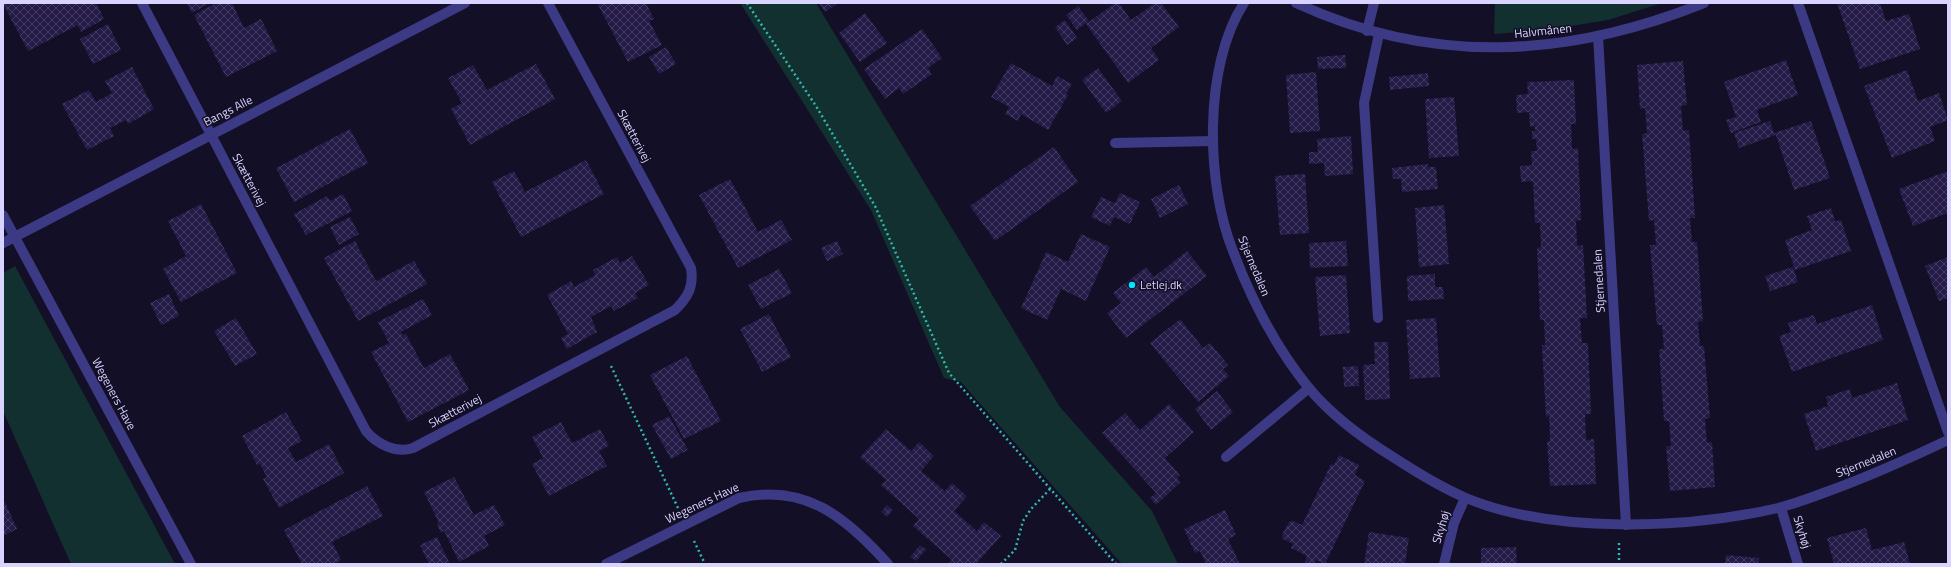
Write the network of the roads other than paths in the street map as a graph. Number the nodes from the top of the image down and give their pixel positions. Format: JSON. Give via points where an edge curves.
{"nodes":[{"id":1,"x":142,"y":3,"type":"edge"},
{"id":2,"x":465,"y":3,"type":"edge"},
{"id":3,"x":548,"y":3,"type":"edge"},
{"id":4,"x":1244,"y":3,"type":"edge"},
{"id":5,"x":1296,"y":3,"type":"edge"},
{"id":6,"x":1374,"y":3,"type":"edge"},
{"id":7,"x":1704,"y":3,"type":"edge"},
{"id":8,"x":1798,"y":3,"type":"edge"},
{"id":9,"x":1367,"y":31,"type":"junction"},
{"id":10,"x":1379,"y":34,"type":"junction"},
{"id":11,"x":1598,"y":36,"type":"junction"},
{"id":12,"x":210,"y":135,"type":"junction"},
{"id":13,"x":1212,"y":141,"type":"junction"},
{"id":14,"x":1115,"y":143,"type":"dead end"},
{"id":15,"x":3,"y":215,"type":"edge"},
{"id":16,"x":15,"y":237,"type":"junction"},
{"id":17,"x":3,"y":243,"type":"edge"},
{"id":18,"x":1378,"y":318,"type":"dead end"},
{"id":19,"x":1308,"y":388,"type":"junction"},
{"id":20,"x":1948,"y":432,"type":"edge"},
{"id":21,"x":1948,"y":440,"type":"edge"},
{"id":22,"x":1226,"y":458,"type":"dead end"},
{"id":23,"x":1465,"y":498,"type":"junction"},
{"id":24,"x":1781,"y":508,"type":"junction"},
{"id":25,"x":1626,"y":525,"type":"junction"},
{"id":26,"x":191,"y":564,"type":"edge"},
{"id":27,"x":606,"y":564,"type":"edge"},
{"id":28,"x":888,"y":564,"type":"edge"},
{"id":29,"x":1444,"y":564,"type":"edge"},
{"id":30,"x":1798,"y":564,"type":"edge"}],
"edges":[{"from":1,"to":12,"type":"street","name":"Skætterivej"},
{"from":2,"to":12,"type":"street","name":"Bangs Alle"},
{"from":3,"to":12,"type":"street","name":"Skætterivej","via":[[691,268],[691,288],[675,310],[413,448],[401,450],[388,447],[366,431]]},
{"from":4,"to":13,"type":"street","name":"Stjernedalen","via":[[1231,28],[1221,66],[1214,106]]},
{"from":5,"to":9,"type":"street","name":"Halvmånen"},
{"from":6,"to":9,"type":"street"},
{"from":7,"to":11,"type":"street","name":"Halvmånen"},
{"from":8,"to":20,"type":"street"},
{"from":9,"to":10,"type":"street","name":"Halvmånen"},
{"from":10,"to":11,"type":"street","name":"Halvmånen","via":[[1418,41],[1492,48],[1562,44]]},
{"from":10,"to":18,"type":"street","via":[[1364,103]]},
{"from":11,"to":25,"type":"street","name":"Stjernedalen"},
{"from":12,"to":16,"type":"street","name":"Bangs Alle"},
{"from":13,"to":14,"type":"street"},
{"from":13,"to":19,"type":"street","name":"Stjernedalen","via":[[1221,212],[1242,276],[1261,315]]},
{"from":15,"to":16,"type":"street","name":"Wegeners Have"},
{"from":16,"to":17,"type":"street","name":"Bangs Alle"},
{"from":16,"to":26,"type":"street","name":"Wegeners Have"},
{"from":19,"to":22,"type":"street"},
{"from":19,"to":23,"type":"street","name":"Stjernedalen","via":[[1361,437],[1406,466]]},
{"from":21,"to":24,"type":"street","name":"Stjernedalen","via":[[1872,476]]},
{"from":23,"to":25,"type":"street","name":"Stjernedalen","via":[[1554,520]]},
{"from":23,"to":29,"type":"street","name":"Skyhøj","via":[[1454,523]]},
{"from":24,"to":25,"type":"street","name":"Stjernedalen","via":[[1709,520]]},
{"from":24,"to":30,"type":"street","name":"Skyhøj"},
{"from":27,"to":28,"type":"street","name":"Wegeners Have","via":[[739,498],[759,493],[782,494],[804,499],[825,509],[854,531]]}]}
